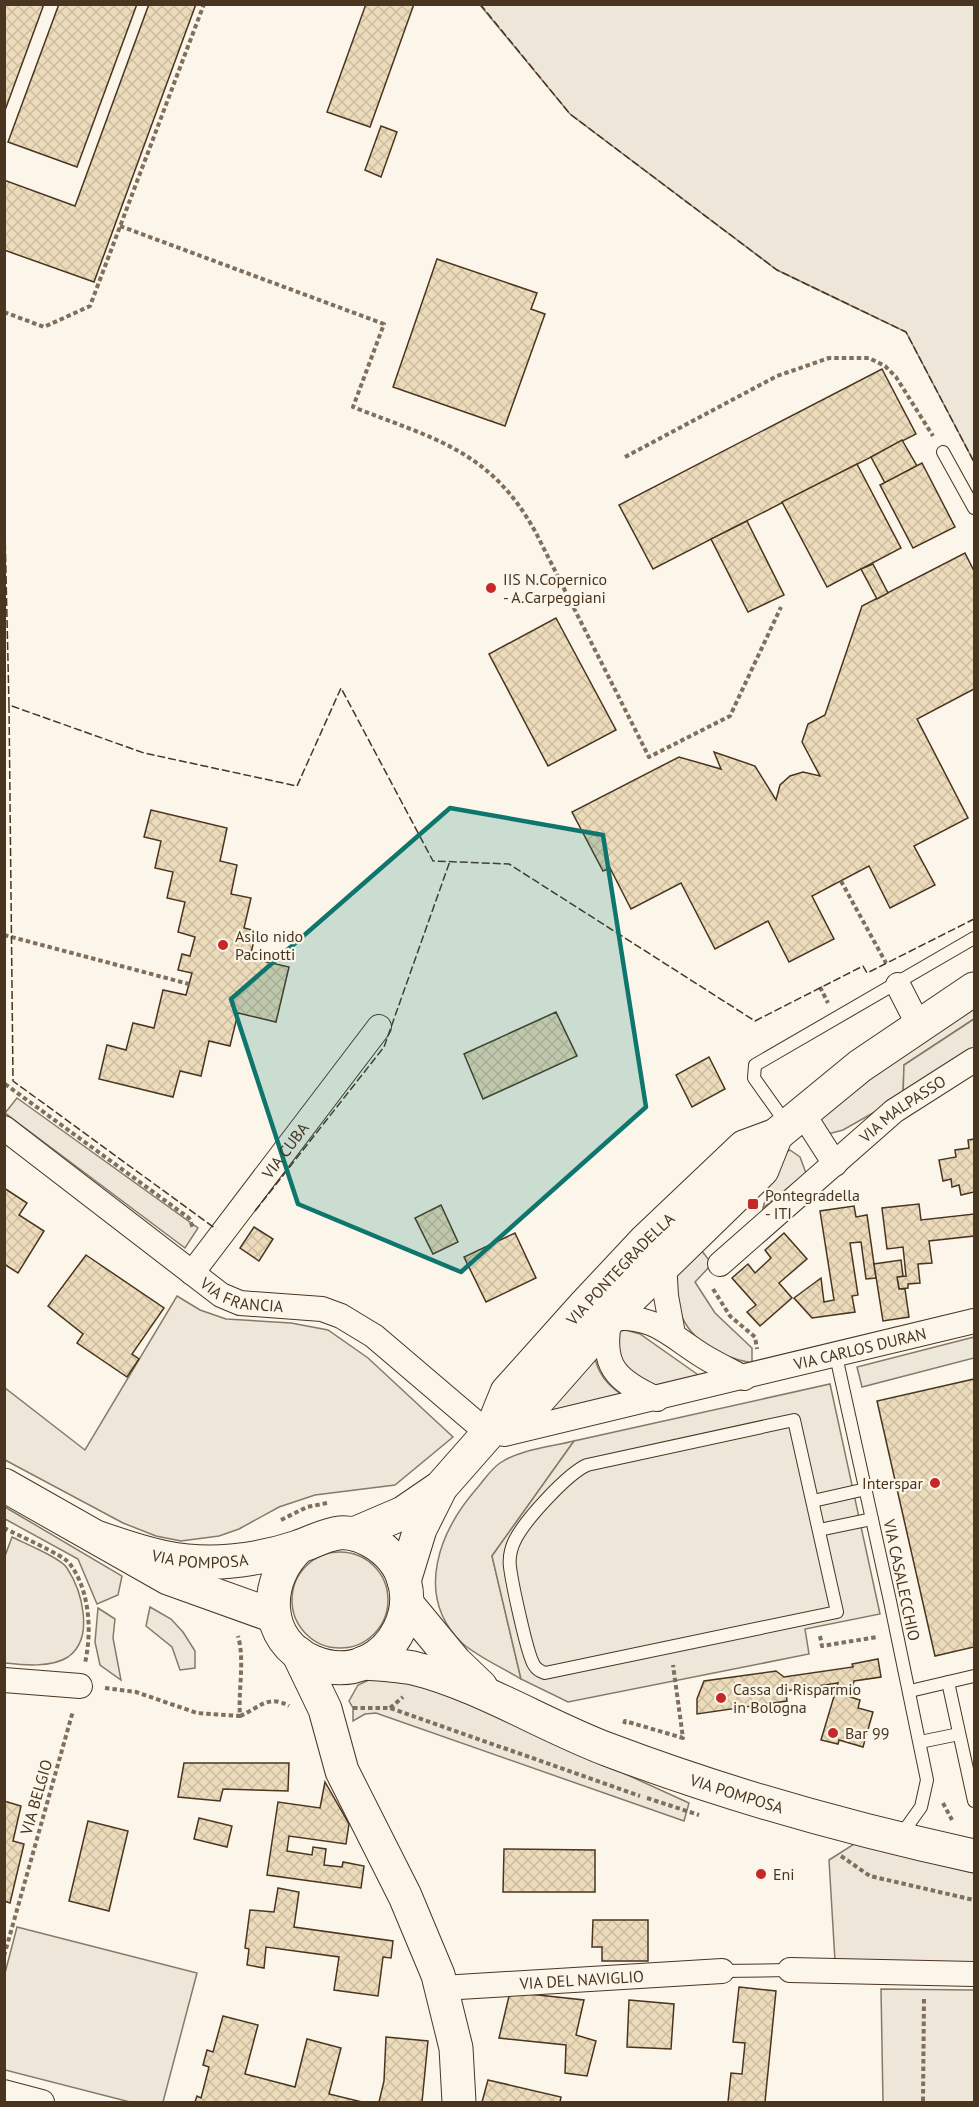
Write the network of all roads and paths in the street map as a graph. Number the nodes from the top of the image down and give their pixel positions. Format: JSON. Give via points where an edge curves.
{"nodes":[{"id":1,"x":204,"y":4,"type":"edge"},
{"id":2,"x":120,"y":226,"type":"junction"},
{"id":3,"x":4,"y":312,"type":"edge"},
{"id":4,"x":943,"y":452,"type":"joint"},
{"id":5,"x":625,"y":456,"type":"dead end"},
{"id":6,"x":975,"y":508,"type":"edge"},
{"id":7,"x":782,"y":607,"type":"dead end"},
{"id":8,"x":841,"y":881,"type":"dead end"},
{"id":9,"x":4,"y":935,"type":"edge"},
{"id":10,"x":975,"y":938,"type":"edge"},
{"id":11,"x":189,"y":984,"type":"dead end"},
{"id":12,"x":898,"y":985,"type":"junction"},
{"id":13,"x":975,"y":989,"type":"edge"},
{"id":14,"x":379,"y":1026,"type":"dead end"},
{"id":15,"x":920,"y":1026,"type":"junction"},
{"id":16,"x":4,"y":1045,"type":"edge"},
{"id":17,"x":975,"y":1060,"type":"edge"},
{"id":18,"x":4,"y":1095,"type":"edge"},
{"id":19,"x":789,"y":1125,"type":"junction"},
{"id":20,"x":4,"y":1128,"type":"edge"},
{"id":21,"x":835,"y":1164,"type":"junction"},
{"id":22,"x":664,"y":1262,"type":"junction"},
{"id":23,"x":720,"y":1264,"type":"dead end"},
{"id":24,"x":192,"y":1273,"type":"junction"},
{"id":25,"x":601,"y":1307,"type":"junction"},
{"id":26,"x":975,"y":1321,"type":"edge"},
{"id":27,"x":673,"y":1334,"type":"junction"},
{"id":28,"x":836,"y":1356,"type":"junction"},
{"id":29,"x":744,"y":1378,"type":"junction"},
{"id":30,"x":657,"y":1399,"type":"junction"},
{"id":31,"x":489,"y":1434,"type":"junction"},
{"id":32,"x":4,"y":1485,"type":"edge"},
{"id":33,"x":441,"y":1487,"type":"junction"},
{"id":34,"x":866,"y":1489,"type":"junction"},
{"id":35,"x":813,"y":1501,"type":"junction"},
{"id":36,"x":872,"y":1519,"type":"junction"},
{"id":37,"x":4,"y":1528,"type":"edge"},
{"id":38,"x":819,"y":1530,"type":"junction"},
{"id":39,"x":354,"y":1534,"type":"junction"},
{"id":40,"x":99,"y":1538,"type":"junction"},
{"id":41,"x":300,"y":1546,"type":"junction"},
{"id":42,"x":406,"y":1592,"type":"junction"},
{"id":43,"x":274,"y":1616,"type":"junction"},
{"id":44,"x":816,"y":1616,"type":"junction"},
{"id":45,"x":670,"y":1646,"type":"junction"},
{"id":46,"x":879,"y":1646,"type":"dead end"},
{"id":47,"x":298,"y":1653,"type":"junction"},
{"id":48,"x":359,"y":1664,"type":"junction"},
{"id":49,"x":975,"y":1676,"type":"edge"},
{"id":50,"x":4,"y":1680,"type":"edge"},
{"id":51,"x":948,"y":1682,"type":"junction"},
{"id":52,"x":80,"y":1686,"type":"junction"},
{"id":53,"x":910,"y":1691,"type":"junction"},
{"id":54,"x":507,"y":1706,"type":"junction"},
{"id":55,"x":240,"y":1716,"type":"dead end"},
{"id":56,"x":331,"y":1717,"type":"junction"},
{"id":57,"x":622,"y":1730,"type":"dead end"},
{"id":58,"x":959,"y":1734,"type":"junction"},
{"id":59,"x":920,"y":1742,"type":"junction"},
{"id":60,"x":942,"y":1797,"type":"dead end"},
{"id":61,"x":975,"y":1801,"type":"edge"},
{"id":62,"x":705,"y":1816,"type":"dead end"},
{"id":63,"x":957,"y":1826,"type":"dead end"},
{"id":64,"x":899,"y":1838,"type":"junction"},
{"id":65,"x":838,"y":1854,"type":"dead end"},
{"id":66,"x":975,"y":1856,"type":"edge"},
{"id":67,"x":975,"y":1900,"type":"edge"},
{"id":68,"x":4,"y":1956,"type":"edge"},
{"id":69,"x":790,"y":1970,"type":"joint"},
{"id":70,"x":722,"y":1971,"type":"joint"},
{"id":71,"x":925,"y":1973,"type":"junction"},
{"id":72,"x":975,"y":1974,"type":"edge"},
{"id":73,"x":442,"y":1988,"type":"junction"},
{"id":74,"x":4,"y":2092,"type":"edge"},
{"id":75,"x":923,"y":2101,"type":"edge"},
{"id":76,"x":42,"y":2103,"type":"edge"},
{"id":77,"x":459,"y":2103,"type":"edge"}],
"edges":[{"from":1,"to":2,"type":"path"},
{"from":2,"to":3,"type":"path","via":[[90,306],[44,327]]},
{"from":2,"to":7,"type":"path","via":[[384,324],[353,407],[465,454],[505,485],[536,532],[649,758],[730,716]]},
{"from":4,"to":5,"type":"path","via":[[891,371],[869,358],[846,357],[829,358],[777,376]]},
{"from":4,"to":6,"type":"lane"},
{"from":8,"to":12,"type":"path"},
{"from":9,"to":11,"type":"path"},
{"from":10,"to":12,"type":"lane"},
{"from":12,"to":15,"type":"street"},
{"from":12,"to":19,"type":"lane","via":[[755,1065],[754,1078]]},
{"from":13,"to":15,"type":"main road","name":"VIA PONTEGRADELLA"},
{"from":14,"to":24,"type":"street","name":"VIA CUBA"},
{"from":15,"to":19,"type":"main road","name":"VIA PONTEGRADELLA","via":[[860,1066]]},
{"from":16,"to":18,"type":"path"},
{"from":17,"to":21,"type":"street","name":"VIA MALPASSO","via":[[894,1111]]},
{"from":19,"to":21,"type":"street"},
{"from":19,"to":22,"type":"main road","name":"VIA PONTEGRADELLA","via":[[762,1170]]},
{"from":19,"to":25,"type":"main road","name":"VIA PONTEGRADELLA","via":[[744,1147],[645,1241]]},
{"from":20,"to":24,"type":"street","name":"VIA FRANCIA"},
{"from":21,"to":23,"type":"street","name":"VIA MALPASSO"},
{"from":22,"to":25,"type":"main road","name":"VIA PONTEGRADELLA"},
{"from":22,"to":27,"type":"street"},
{"from":24,"to":31,"type":"street","name":"VIA FRANCIA","via":[[221,1295],[240,1303],[322,1310],[351,1321]]},
{"from":25,"to":27,"type":"street","via":[[644,1319]]},
{"from":25,"to":30,"type":"street","via":[[606,1351],[618,1377]]},
{"from":25,"to":31,"type":"main road","name":"VIA PONTEGRADELLA","via":[[507,1392]]},
{"from":26,"to":28,"type":"street","name":"VIA CARLOS DURAN"},
{"from":27,"to":29,"type":"street","via":[[702,1356]]},
{"from":28,"to":29,"type":"street","name":"VIA CARLOS DURAN"},
{"from":28,"to":34,"type":"lane","name":"VIA CASALECCHIO"},
{"from":29,"to":30,"type":"street","name":"VIA CARLOS DURAN"},
{"from":30,"to":31,"type":"street","name":"VIA CARLOS DURAN"},
{"from":31,"to":33,"type":"main road","name":"VIA PONTEGRADELLA"},
{"from":32,"to":40,"type":"main road","name":"VIA POMPOSA"},
{"from":33,"to":39,"type":"main road","name":"VIA PONTEGRADELLA","via":[[403,1513]]},
{"from":33,"to":42,"type":"main road","name":"VIA PONTEGRADELLA","via":[[420,1529]]},
{"from":34,"to":35,"type":"lane"},
{"from":34,"to":36,"type":"lane","name":"VIA CASALECCHIO"},
{"from":35,"to":38,"type":"lane"},
{"from":35,"to":45,"type":"lane","via":[[794,1420],[587,1465],[567,1477],[520,1533],[511,1553],[510,1566],[533,1664],[545,1672]]},
{"from":36,"to":38,"type":"lane"},
{"from":36,"to":53,"type":"lane","name":"VIA CASALECCHIO"},
{"from":37,"to":52,"type":"path","name":"VIA BELGIO","via":[[69,1563],[88,1605],[89,1645]]},
{"from":38,"to":44,"type":"lane","via":[[837,1612]]},
{"from":39,"to":41,"type":"main road","name":"VIA POMPOSA","via":[[325,1535]]},
{"from":39,"to":42,"type":"main road","name":"VIA POMPOSA","via":[[384,1549],[394,1560]]},
{"from":40,"to":41,"type":"main road","name":"VIA POMPOSA","via":[[160,1559],[199,1562],[252,1559]]},
{"from":40,"to":43,"type":"main road","name":"VIA POMPOSA","via":[[168,1578]]},
{"from":41,"to":43,"type":"main road","name":"VIA POMPOSA","via":[[277,1577]]},
{"from":42,"to":48,"type":"main road","via":[[396,1637],[378,1655]]},
{"from":42,"to":54,"type":"main road","name":"VIA POMPOSA","via":[[455,1662]]},
{"from":43,"to":47,"type":"main road","name":"VIA POMPOSA","via":[[281,1633]]},
{"from":44,"to":45,"type":"lane"},
{"from":44,"to":46,"type":"path","via":[[822,1646],[876,1635]]},
{"from":45,"to":57,"type":"path","via":[[683,1738],[625,1721]]},
{"from":47,"to":48,"type":"main road","name":"VIA POMPOSA","via":[[329,1666]]},
{"from":47,"to":56,"type":"main road"},
{"from":48,"to":54,"type":"main road","name":"VIA POMPOSA","via":[[398,1666],[444,1677]]},
{"from":48,"to":56,"type":"main road"},
{"from":49,"to":51,"type":"lane"},
{"from":50,"to":52,"type":"street"},
{"from":51,"to":53,"type":"lane"},
{"from":51,"to":58,"type":"lane"},
{"from":52,"to":68,"type":"path","name":"VIA BELGIO"},
{"from":53,"to":59,"type":"lane","name":"VIA CASALECCHIO"},
{"from":54,"to":64,"type":"main road","name":"VIA POMPOSA","via":[[594,1744],[706,1785]]},
{"from":55,"to":56,"type":"path","via":[[274,1700]]},
{"from":56,"to":62,"type":"path","via":[[366,1706],[390,1708]]},
{"from":56,"to":73,"type":"main road","via":[[342,1772],[405,1896]]},
{"from":58,"to":59,"type":"lane"},
{"from":58,"to":61,"type":"lane"},
{"from":59,"to":64,"type":"lane","via":[[927,1790],[918,1813]]},
{"from":60,"to":63,"type":"path"},
{"from":64,"to":66,"type":"main road","name":"VIA POMPOSA"},
{"from":65,"to":67,"type":"path","via":[[870,1876]]},
{"from":69,"to":70,"type":"lane"},
{"from":69,"to":71,"type":"street"},
{"from":70,"to":73,"type":"street","name":"VIA DEL NAVIGLIO"},
{"from":71,"to":72,"type":"street"},
{"from":71,"to":75,"type":"path"},
{"from":73,"to":77,"type":"main road","via":[[457,2056]]},
{"from":74,"to":76,"type":"street"}]}
